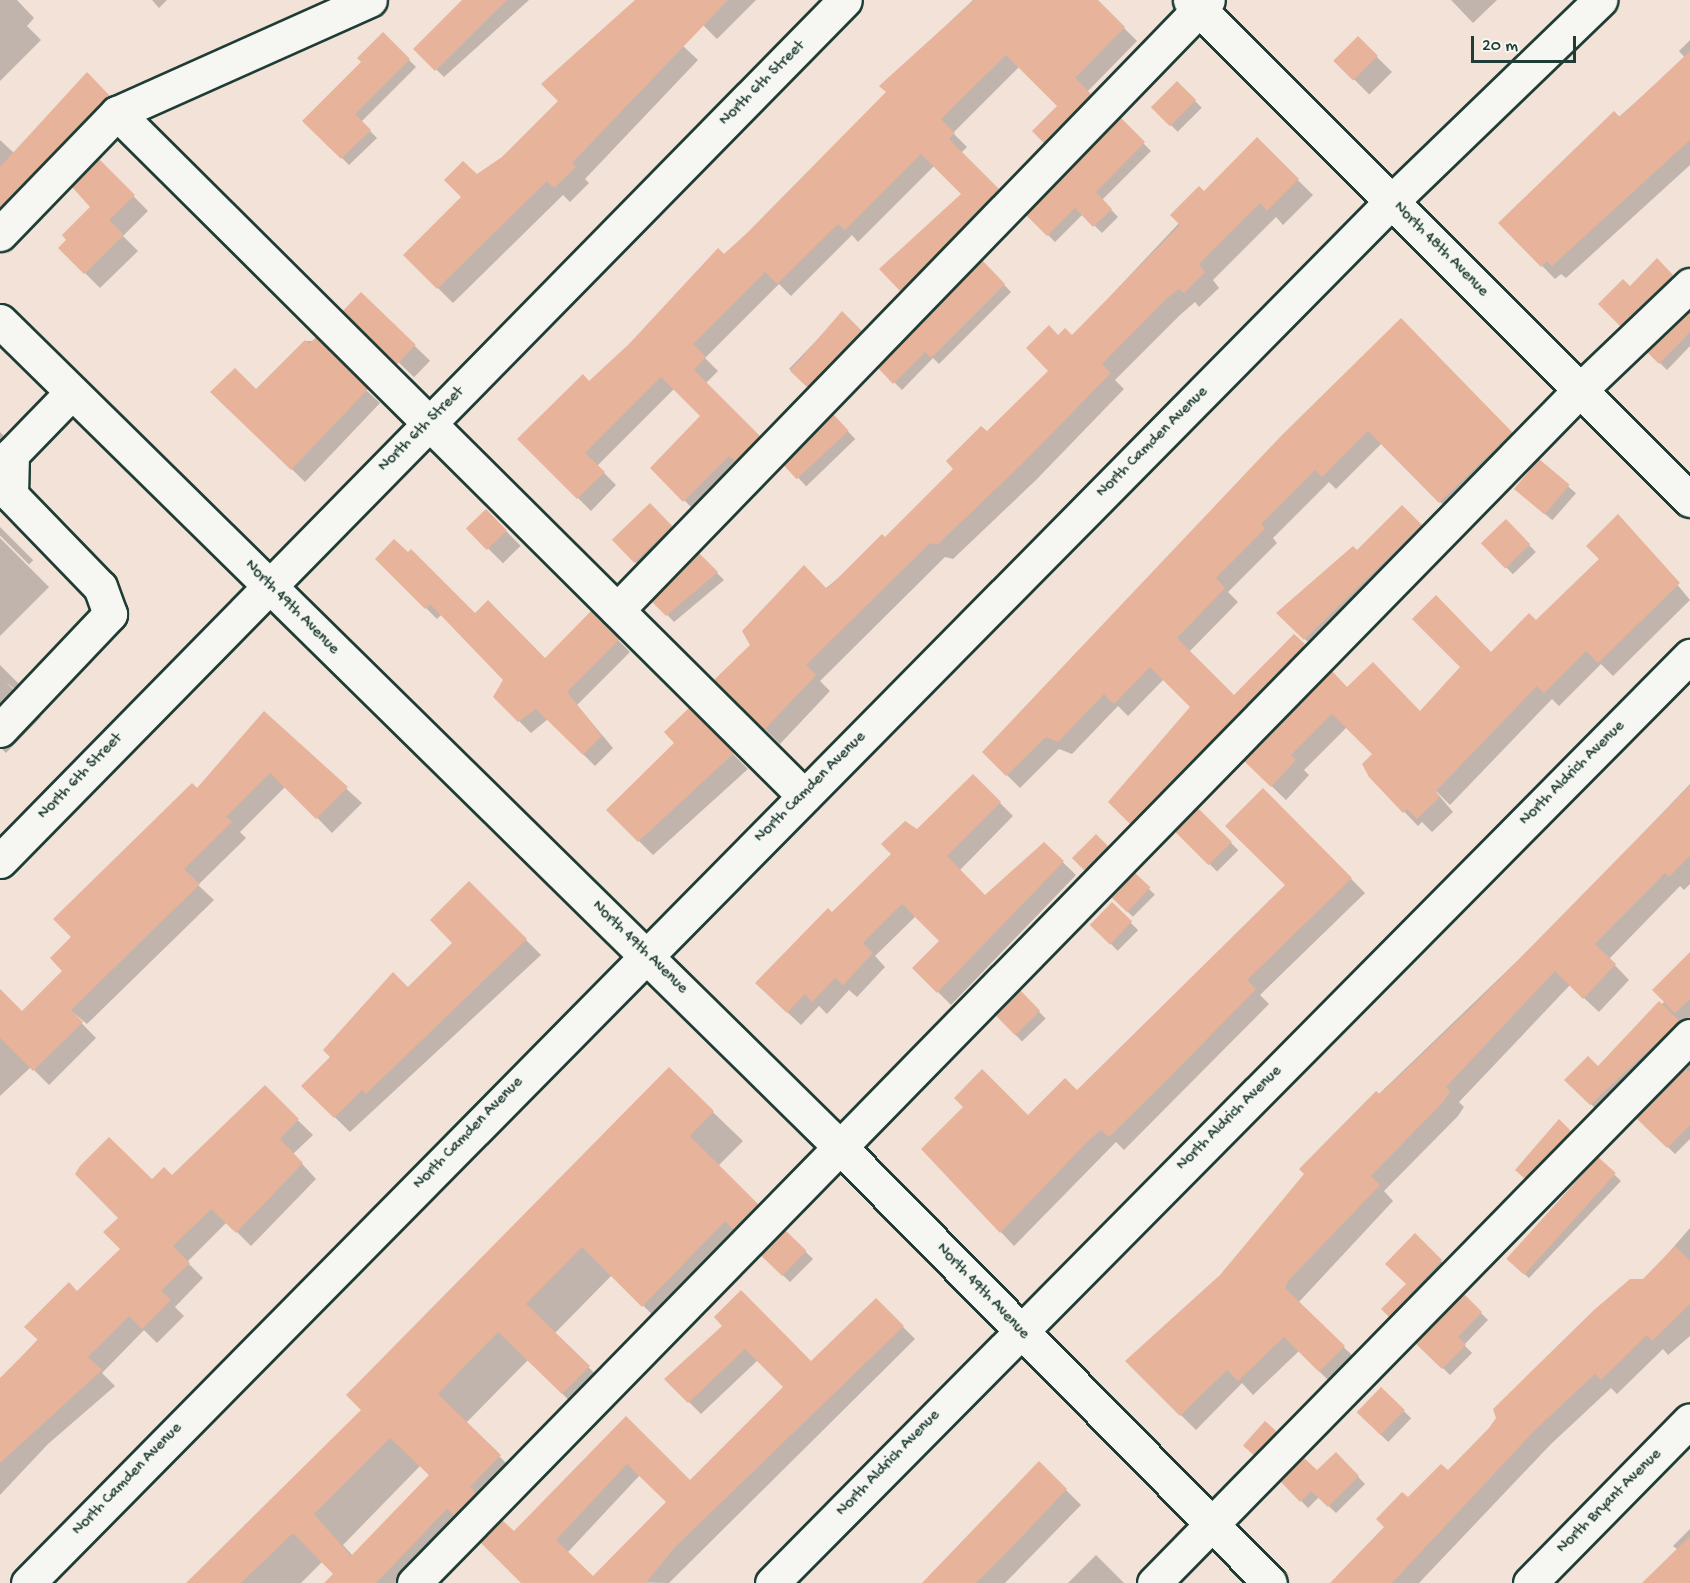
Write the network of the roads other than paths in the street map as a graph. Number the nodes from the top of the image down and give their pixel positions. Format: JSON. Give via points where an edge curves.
{"nodes":[{"id":1,"x":370,"y":0,"type":"edge"},
{"id":2,"x":845,"y":0,"type":"edge"},
{"id":3,"x":1600,"y":0,"type":"edge"},
{"id":4,"x":1199,"y":3,"type":"edge"},
{"id":5,"x":117,"y":113,"type":"junction"},
{"id":6,"x":1391,"y":202,"type":"junction"},
{"id":7,"x":0,"y":234,"type":"edge"},
{"id":8,"x":1690,"y":285,"type":"edge"},
{"id":9,"x":0,"y":321,"type":"edge"},
{"id":10,"x":1580,"y":390,"type":"junction"},
{"id":11,"x":72,"y":392,"type":"junction"},
{"id":12,"x":428,"y":424,"type":"junction"},
{"id":13,"x":1690,"y":500,"type":"edge"},
{"id":14,"x":267,"y":585,"type":"junction"},
{"id":15,"x":616,"y":610,"type":"junction"},
{"id":16,"x":1690,"y":656,"type":"edge"},
{"id":17,"x":0,"y":730,"type":"edge"},
{"id":18,"x":804,"y":796,"type":"junction"},
{"id":19,"x":0,"y":861,"type":"edge"},
{"id":20,"x":645,"y":954,"type":"junction"},
{"id":21,"x":1690,"y":1036,"type":"edge"},
{"id":22,"x":840,"y":1147,"type":"junction"},
{"id":23,"x":1019,"y":1331,"type":"junction"},
{"id":24,"x":1690,"y":1420,"type":"edge"},
{"id":25,"x":1212,"y":1525,"type":"junction"},
{"id":26,"x":28,"y":1583,"type":"edge"},
{"id":27,"x":414,"y":1583,"type":"edge"},
{"id":28,"x":772,"y":1583,"type":"edge"},
{"id":29,"x":1154,"y":1583,"type":"edge"},
{"id":30,"x":1270,"y":1583,"type":"edge"},
{"id":31,"x":1530,"y":1583,"type":"edge"}],
"edges":[{"from":1,"to":5,"type":"street"},
{"from":2,"to":12,"type":"street","name":"North 6th Street"},
{"from":3,"to":6,"type":"street","name":"North Camden Avenue"},
{"from":4,"to":6,"type":"street","name":"North 48th Avenue"},
{"from":4,"to":15,"type":"street"},
{"from":5,"to":7,"type":"street"},
{"from":5,"to":12,"type":"street"},
{"from":6,"to":10,"type":"street","name":"North 48th Avenue"},
{"from":6,"to":18,"type":"street","name":"North Camden Avenue"},
{"from":8,"to":10,"type":"street"},
{"from":9,"to":11,"type":"street","name":"North 49th Avenue"},
{"from":10,"to":13,"type":"street","name":"North 48th Avenue"},
{"from":10,"to":22,"type":"street"},
{"from":11,"to":14,"type":"street","name":"North 49th Avenue"},
{"from":11,"to":17,"type":"street","via":[[12,454],[11,495],[100,586],[110,614]]},
{"from":12,"to":14,"type":"street","name":"North 6th Street"},
{"from":12,"to":15,"type":"street"},
{"from":14,"to":19,"type":"street","name":"North 6th Street"},
{"from":14,"to":20,"type":"street","name":"North 49th Avenue"},
{"from":15,"to":18,"type":"street"},
{"from":16,"to":23,"type":"street","name":"North Aldrich Avenue"},
{"from":18,"to":20,"type":"street","name":"North Camden Avenue"},
{"from":20,"to":22,"type":"street","name":"North 49th Avenue"},
{"from":20,"to":26,"type":"street","name":"North Camden Avenue"},
{"from":21,"to":25,"type":"street"},
{"from":22,"to":23,"type":"street","name":"North 49th Avenue"},
{"from":22,"to":27,"type":"street"},
{"from":23,"to":25,"type":"street","name":"North 49th Avenue"},
{"from":23,"to":28,"type":"street","name":"North Aldrich Avenue"},
{"from":24,"to":31,"type":"street","name":"North Bryant Avenue"},
{"from":25,"to":29,"type":"street"},
{"from":25,"to":30,"type":"street","name":"North 49th Avenue"}]}
